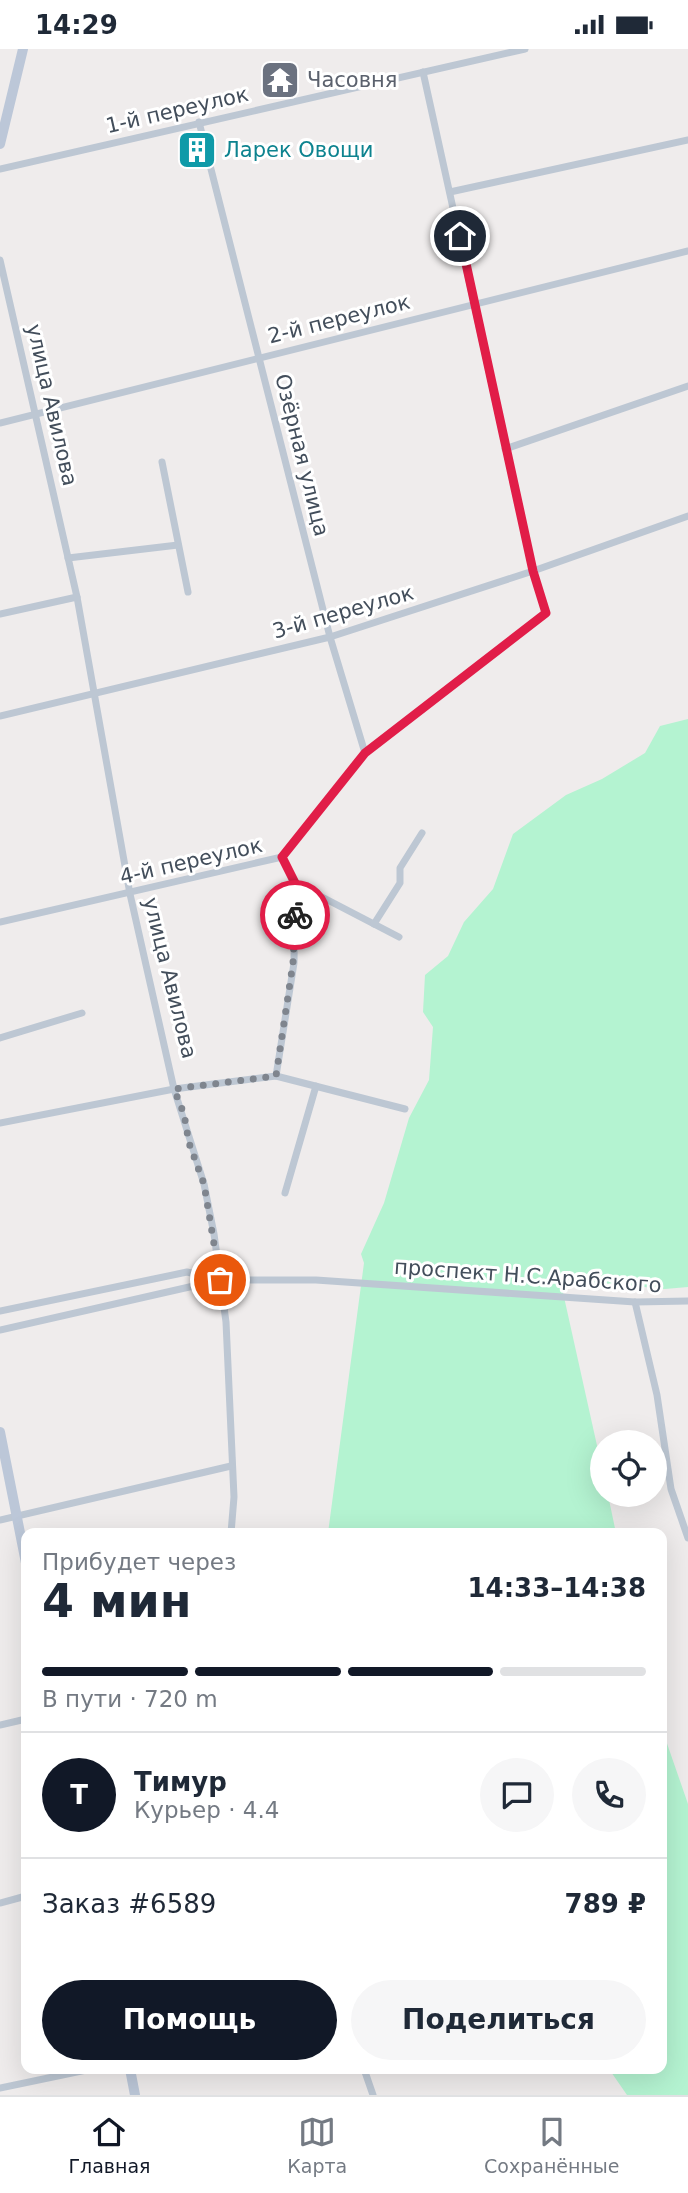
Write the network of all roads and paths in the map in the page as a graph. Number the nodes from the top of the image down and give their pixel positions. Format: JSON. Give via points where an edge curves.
{"nodes":[{"id":1,"x":23,"y":49,"type":"edge"},
{"id":2,"x":525,"y":49,"type":"edge"},
{"id":3,"x":423,"y":72,"type":"junction"},
{"id":4,"x":199,"y":122,"type":"junction"},
{"id":5,"x":688,"y":140,"type":"edge"},
{"id":6,"x":0,"y":144,"type":"edge"},
{"id":7,"x":0,"y":169,"type":"edge"},
{"id":8,"x":450,"y":192,"type":"junction"},
{"id":9,"x":688,"y":251,"type":"edge"},
{"id":10,"x":0,"y":260,"type":"edge"},
{"id":11,"x":475,"y":303,"type":"junction"},
{"id":12,"x":258,"y":357,"type":"junction"},
{"id":13,"x":688,"y":386,"type":"edge"},
{"id":14,"x":36,"y":415,"type":"junction"},
{"id":15,"x":0,"y":423,"type":"edge"},
{"id":16,"x":505,"y":449,"type":"junction"},
{"id":17,"x":162,"y":462,"type":"dead end"},
{"id":18,"x":688,"y":516,"type":"edge"},
{"id":19,"x":178,"y":545,"type":"junction"},
{"id":20,"x":68,"y":558,"type":"junction"},
{"id":21,"x":533,"y":571,"type":"junction"},
{"id":22,"x":188,"y":593,"type":"dead end"},
{"id":23,"x":77,"y":597,"type":"junction"},
{"id":24,"x":0,"y":614,"type":"edge"},
{"id":25,"x":330,"y":637,"type":"junction"},
{"id":26,"x":92,"y":694,"type":"junction"},
{"id":27,"x":0,"y":716,"type":"edge"},
{"id":28,"x":365,"y":753,"type":"junction"},
{"id":29,"x":422,"y":833,"type":"dead end"},
{"id":30,"x":282,"y":857,"type":"junction"},
{"id":31,"x":295,"y":883,"type":"junction"},
{"id":32,"x":130,"y":894,"type":"junction"},
{"id":33,"x":0,"y":922,"type":"edge"},
{"id":34,"x":374,"y":924,"type":"junction"},
{"id":35,"x":399,"y":937,"type":"dead end"},
{"id":36,"x":82,"y":1013,"type":"dead end"},
{"id":37,"x":0,"y":1038,"type":"edge"},
{"id":38,"x":276,"y":1076,"type":"junction"},
{"id":39,"x":316,"y":1086,"type":"junction"},
{"id":40,"x":174,"y":1089,"type":"junction"},
{"id":41,"x":405,"y":1109,"type":"dead end"},
{"id":42,"x":0,"y":1123,"type":"edge"},
{"id":43,"x":285,"y":1193,"type":"dead end"},
{"id":44,"x":220,"y":1280,"type":"junction"},
{"id":45,"x":688,"y":1301,"type":"edge"},
{"id":46,"x":635,"y":1303,"type":"junction"},
{"id":47,"x":0,"y":1311,"type":"edge"},
{"id":48,"x":0,"y":1331,"type":"edge"},
{"id":49,"x":0,"y":1432,"type":"edge"},
{"id":50,"x":231,"y":1466,"type":"junction"},
{"id":51,"x":16,"y":1515,"type":"junction"},
{"id":52,"x":0,"y":1520,"type":"edge"},
{"id":53,"x":231,"y":1528,"type":"edge"},
{"id":54,"x":688,"y":1538,"type":"edge"},
{"id":55,"x":21,"y":1539,"type":"edge"},
{"id":56,"x":21,"y":1720,"type":"edge"},
{"id":57,"x":0,"y":1725,"type":"edge"},
{"id":58,"x":21,"y":1897,"type":"edge"},
{"id":59,"x":0,"y":1903,"type":"edge"},
{"id":60,"x":67,"y":2074,"type":"edge"},
{"id":61,"x":131,"y":2074,"type":"edge"},
{"id":62,"x":366,"y":2074,"type":"edge"},
{"id":63,"x":0,"y":2088,"type":"edge"},
{"id":64,"x":135,"y":2095,"type":"edge"},
{"id":65,"x":373,"y":2095,"type":"edge"}],
"edges":[{"from":1,"to":6,"type":"main road"},
{"from":2,"to":3,"type":"street","name":"1-й переулок"},
{"from":3,"to":4,"type":"street","name":"1-й переулок"},
{"from":3,"to":8,"type":"street"},
{"from":4,"to":7,"type":"street","name":"1-й переулок"},
{"from":4,"to":12,"type":"street","name":"Озёрная улица"},
{"from":5,"to":8,"type":"street"},
{"from":8,"to":11,"type":"street"},
{"from":9,"to":11,"type":"street","name":"2-й переулок"},
{"from":10,"to":14,"type":"street","name":"улица Авилова"},
{"from":11,"to":12,"type":"street","name":"2-й переулок"},
{"from":11,"to":16,"type":"street"},
{"from":12,"to":14,"type":"street","name":"2-й переулок"},
{"from":12,"to":25,"type":"street","name":"Озёрная улица"},
{"from":13,"to":16,"type":"street"},
{"from":14,"to":15,"type":"street","name":"2-й переулок"},
{"from":14,"to":20,"type":"street","name":"улица Авилова"},
{"from":16,"to":21,"type":"street"},
{"from":17,"to":19,"type":"street"},
{"from":18,"to":21,"type":"street","name":"3-й переулок"},
{"from":19,"to":20,"type":"street"},
{"from":19,"to":22,"type":"street"},
{"from":20,"to":23,"type":"street","name":"улица Авилова"},
{"from":21,"to":25,"type":"street","name":"3-й переулок"},
{"from":21,"to":28,"type":"street","name":"4-й переулок","via":[[546,613]]},
{"from":23,"to":24,"type":"street"},
{"from":23,"to":26,"type":"street","name":"улица Авилова"},
{"from":25,"to":26,"type":"street","name":"3-й переулок"},
{"from":25,"to":28,"type":"street","name":"Озёрная улица"},
{"from":26,"to":27,"type":"street","name":"3-й переулок"},
{"from":26,"to":32,"type":"street","name":"улица Авилова"},
{"from":28,"to":30,"type":"street","name":"4-й переулок"},
{"from":29,"to":34,"type":"street","via":[[400,868],[400,883]]},
{"from":30,"to":31,"type":"street"},
{"from":30,"to":32,"type":"street","name":"4-й переулок"},
{"from":31,"to":34,"type":"street"},
{"from":31,"to":38,"type":"street","via":[[293,963]]},
{"from":32,"to":33,"type":"street","name":"4-й переулок"},
{"from":32,"to":40,"type":"street","name":"улица Авилова"},
{"from":34,"to":35,"type":"street"},
{"from":36,"to":37,"type":"street"},
{"from":38,"to":39,"type":"street"},
{"from":38,"to":40,"type":"street"},
{"from":39,"to":41,"type":"street"},
{"from":39,"to":43,"type":"street"},
{"from":40,"to":42,"type":"street"},
{"from":40,"to":44,"type":"street","name":"улица Авилова","via":[[204,1184]]},
{"from":44,"to":46,"type":"street","name":"проспект Н.С.Арабского","via":[[366,1283]]},
{"from":44,"to":47,"type":"street","via":[[187,1272]]},
{"from":44,"to":48,"type":"street"},
{"from":44,"to":50,"type":"street","name":"улица Авилова","via":[[226,1322]]},
{"from":45,"to":46,"type":"street","name":"проспект Н.С.Арабского"},
{"from":46,"to":54,"type":"street","via":[[657,1395],[671,1489]]},
{"from":49,"to":51,"type":"main road"},
{"from":50,"to":51,"type":"street"},
{"from":50,"to":53,"type":"street","name":"улица Авилова"},
{"from":51,"to":52,"type":"street"},
{"from":51,"to":55,"type":"main road"},
{"from":56,"to":57,"type":"street"},
{"from":58,"to":59,"type":"street"},
{"from":60,"to":63,"type":"street"},
{"from":61,"to":64,"type":"main road"},
{"from":62,"to":65,"type":"street"}]}
